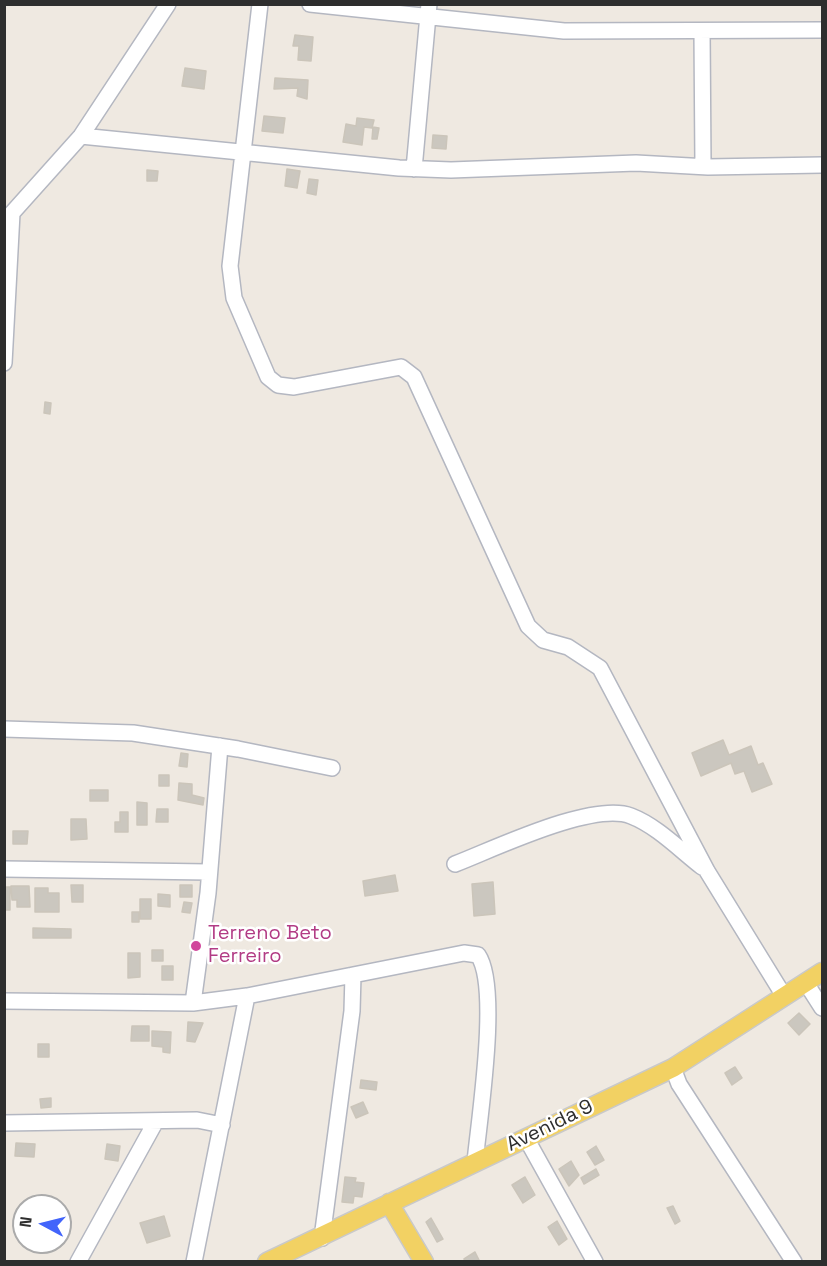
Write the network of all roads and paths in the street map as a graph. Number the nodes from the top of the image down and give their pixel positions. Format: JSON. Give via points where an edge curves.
{"nodes":[{"id":1,"x":168,"y":4,"type":"edge"},
{"id":2,"x":261,"y":4,"type":"edge"},
{"id":3,"x":310,"y":4,"type":"edge"},
{"id":4,"x":429,"y":12,"type":"edge"},
{"id":5,"x":822,"y":30,"type":"edge"},
{"id":6,"x":702,"y":31,"type":"junction"},
{"id":7,"x":81,"y":136,"type":"junction"},
{"id":8,"x":243,"y":153,"type":"junction"},
{"id":9,"x":822,"y":165,"type":"edge"},
{"id":10,"x":703,"y":166,"type":"junction"},
{"id":11,"x":414,"y":169,"type":"junction"},
{"id":12,"x":8,"y":217,"type":"edge"},
{"id":13,"x":4,"y":363,"type":"edge"},
{"id":14,"x":4,"y":729,"type":"edge"},
{"id":15,"x":220,"y":746,"type":"junction"},
{"id":16,"x":332,"y":768,"type":"dead end"},
{"id":17,"x":455,"y":864,"type":"dead end"},
{"id":18,"x":4,"y":869,"type":"edge"},
{"id":19,"x":706,"y":871,"type":"junction"},
{"id":20,"x":208,"y":872,"type":"junction"},
{"id":21,"x":822,"y":972,"type":"edge"},
{"id":22,"x":353,"y":975,"type":"junction"},
{"id":23,"x":806,"y":983,"type":"junction"},
{"id":24,"x":247,"y":996,"type":"junction"},
{"id":25,"x":784,"y":996,"type":"junction"},
{"id":26,"x":4,"y":1001,"type":"edge"},
{"id":27,"x":193,"y":1003,"type":"junction"},
{"id":28,"x":822,"y":1008,"type":"edge"},
{"id":29,"x":673,"y":1068,"type":"junction"},
{"id":30,"x":156,"y":1121,"type":"junction"},
{"id":31,"x":4,"y":1123,"type":"edge"},
{"id":32,"x":222,"y":1125,"type":"junction"},
{"id":33,"x":525,"y":1138,"type":"junction"},
{"id":34,"x":475,"y":1162,"type":"junction"},
{"id":35,"x":390,"y":1203,"type":"junction"},
{"id":36,"x":322,"y":1238,"type":"junction"},
{"id":37,"x":78,"y":1262,"type":"edge"},
{"id":38,"x":194,"y":1262,"type":"edge"},
{"id":39,"x":267,"y":1262,"type":"edge"},
{"id":40,"x":424,"y":1262,"type":"edge"},
{"id":41,"x":596,"y":1262,"type":"edge"},
{"id":42,"x":794,"y":1262,"type":"edge"}],
"edges":[{"from":1,"to":7,"type":"street"},
{"from":2,"to":8,"type":"street"},
{"from":3,"to":4,"type":"street"},
{"from":4,"to":6,"type":"street","via":[[564,32]]},
{"from":4,"to":11,"type":"street"},
{"from":5,"to":6,"type":"street"},
{"from":6,"to":10,"type":"street"},
{"from":7,"to":8,"type":"street"},
{"from":7,"to":12,"type":"street"},
{"from":8,"to":11,"type":"street"},
{"from":8,"to":19,"type":"street","via":[[230,266],[234,298],[268,377],[278,385],[294,387],[401,368],[414,377],[528,627],[543,640],[568,647],[600,668]]},
{"from":9,"to":10,"type":"street"},
{"from":10,"to":11,"type":"street","via":[[636,163]]},
{"from":12,"to":13,"type":"street"},
{"from":14,"to":15,"type":"street","via":[[133,732]]},
{"from":15,"to":16,"type":"street"},
{"from":15,"to":20,"type":"street"},
{"from":17,"to":19,"type":"street","via":[[603,812],[645,822]]},
{"from":18,"to":20,"type":"street"},
{"from":19,"to":25,"type":"street"},
{"from":20,"to":27,"type":"street"},
{"from":21,"to":23,"type":"main road","name":"Avenida 9"},
{"from":22,"to":24,"type":"street"},
{"from":22,"to":34,"type":"street","via":[[464,953],[478,955],[485,965],[488,1015]]},
{"from":22,"to":36,"type":"street","via":[[352,1011]]},
{"from":23,"to":25,"type":"main road","name":"Avenida 9"},
{"from":23,"to":28,"type":"street"},
{"from":24,"to":27,"type":"street"},
{"from":24,"to":32,"type":"street"},
{"from":25,"to":29,"type":"main road","name":"Avenida 9"},
{"from":26,"to":27,"type":"street"},
{"from":29,"to":33,"type":"main road","name":"Avenida 9"},
{"from":29,"to":42,"type":"street"},
{"from":30,"to":31,"type":"street"},
{"from":30,"to":32,"type":"street","via":[[197,1120]]},
{"from":30,"to":37,"type":"street"},
{"from":32,"to":38,"type":"street"},
{"from":33,"to":34,"type":"main road","name":"Avenida 9"},
{"from":33,"to":41,"type":"street"},
{"from":34,"to":35,"type":"main road","name":"Avenida 9"},
{"from":35,"to":36,"type":"main road","name":"Avenida 9"},
{"from":35,"to":40,"type":"main road"},
{"from":36,"to":39,"type":"main road","name":"Avenida 9"}]}
